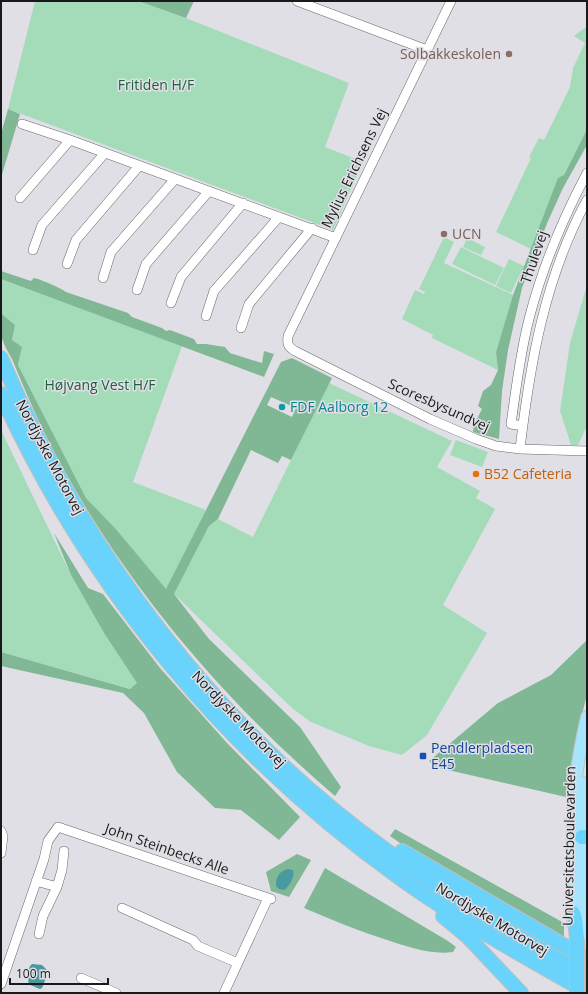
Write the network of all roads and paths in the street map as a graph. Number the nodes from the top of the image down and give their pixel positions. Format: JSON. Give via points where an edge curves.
{"nodes":[{"id":1,"x":297,"y":1,"type":"edge"},
{"id":2,"x":451,"y":1,"type":"edge"},
{"id":3,"x":427,"y":50,"type":"junction"},
{"id":4,"x":22,"y":124,"type":"dead end"},
{"id":5,"x":70,"y":140,"type":"junction"},
{"id":6,"x":105,"y":153,"type":"junction"},
{"id":7,"x":140,"y":166,"type":"junction"},
{"id":8,"x":587,"y":173,"type":"edge"},
{"id":9,"x":175,"y":178,"type":"junction"},
{"id":10,"x":209,"y":191,"type":"junction"},
{"id":11,"x":20,"y":198,"type":"dead end"},
{"id":12,"x":587,"y":200,"type":"edge"},
{"id":13,"x":243,"y":204,"type":"junction"},
{"id":14,"x":279,"y":216,"type":"junction"},
{"id":15,"x":312,"y":228,"type":"junction"},
{"id":16,"x":559,"y":229,"type":"junction"},
{"id":17,"x":571,"y":234,"type":"junction"},
{"id":18,"x":336,"y":238,"type":"junction"},
{"id":19,"x":32,"y":250,"type":"dead end"},
{"id":20,"x":67,"y":264,"type":"dead end"},
{"id":21,"x":103,"y":278,"type":"dead end"},
{"id":22,"x":137,"y":290,"type":"dead end"},
{"id":23,"x":535,"y":296,"type":"junction"},
{"id":24,"x":547,"y":299,"type":"junction"},
{"id":25,"x":171,"y":303,"type":"dead end"},
{"id":26,"x":206,"y":316,"type":"dead end"},
{"id":27,"x":241,"y":328,"type":"dead end"},
{"id":28,"x":289,"y":348,"type":"joint"},
{"id":29,"x":1,"y":358,"type":"edge"},
{"id":30,"x":519,"y":364,"type":"junction"},
{"id":31,"x":531,"y":366,"type":"junction"},
{"id":32,"x":1,"y":394,"type":"edge"},
{"id":33,"x":523,"y":426,"type":"junction"},
{"id":34,"x":520,"y":449,"type":"junction"},
{"id":35,"x":587,"y":451,"type":"edge"},
{"id":36,"x":191,"y":669,"type":"junction"},
{"id":37,"x":587,"y":717,"type":"edge"},
{"id":38,"x":587,"y":750,"type":"edge"},
{"id":39,"x":1,"y":831,"type":"edge"},
{"id":40,"x":585,"y":832,"type":"edge"},
{"id":41,"x":64,"y":851,"type":"dead end"},
{"id":42,"x":1,"y":853,"type":"edge"},
{"id":43,"x":373,"y":859,"type":"junction"},
{"id":44,"x":36,"y":881,"type":"junction"},
{"id":45,"x":56,"y":887,"type":"junction"},
{"id":46,"x":122,"y":908,"type":"dead end"},
{"id":47,"x":573,"y":913,"type":"joint"},
{"id":48,"x":40,"y":934,"type":"dead end"},
{"id":49,"x":578,"y":939,"type":"junction"},
{"id":50,"x":587,"y":959,"type":"edge"},
{"id":51,"x":238,"y":963,"type":"junction"},
{"id":52,"x":587,"y":976,"type":"edge"},
{"id":53,"x":80,"y":978,"type":"dead end"},
{"id":54,"x":1,"y":984,"type":"edge"},
{"id":55,"x":587,"y":992,"type":"edge"},
{"id":56,"x":116,"y":993,"type":"edge"},
{"id":57,"x":224,"y":993,"type":"edge"},
{"id":58,"x":521,"y":993,"type":"edge"},
{"id":59,"x":577,"y":993,"type":"edge"}],
"edges":[{"from":1,"to":3,"type":"street"},
{"from":2,"to":3,"type":"street","name":"Mylius Erichsens Vej"},
{"from":3,"to":18,"type":"street","name":"Mylius Erichsens Vej"},
{"from":4,"to":5,"type":"street"},
{"from":5,"to":6,"type":"street"},
{"from":5,"to":11,"type":"street"},
{"from":6,"to":7,"type":"street"},
{"from":6,"to":19,"type":"street","via":[[42,225]]},
{"from":7,"to":9,"type":"street"},
{"from":7,"to":20,"type":"street","via":[[76,240]]},
{"from":8,"to":16,"type":"street","name":"Thulevej"},
{"from":9,"to":10,"type":"street"},
{"from":9,"to":21,"type":"street","via":[[111,252]]},
{"from":10,"to":13,"type":"street"},
{"from":10,"to":22,"type":"street","via":[[146,264]]},
{"from":12,"to":17,"type":"street","name":"Thulevej"},
{"from":13,"to":14,"type":"street"},
{"from":13,"to":25,"type":"street","via":[[181,277]]},
{"from":14,"to":15,"type":"street"},
{"from":14,"to":26,"type":"street","via":[[214,291]]},
{"from":15,"to":18,"type":"street"},
{"from":15,"to":27,"type":"street","via":[[249,304]]},
{"from":16,"to":17,"type":"street","name":"Thulevej"},
{"from":16,"to":23,"type":"street","name":"Thulevej"},
{"from":17,"to":24,"type":"street","name":"Thulevej"},
{"from":18,"to":28,"type":"street","name":"Mylius Erichsens Vej","via":[[288,336]]},
{"from":23,"to":24,"type":"street","name":"Thulevej"},
{"from":23,"to":30,"type":"street","name":"Thulevej"},
{"from":24,"to":31,"type":"street","name":"Thulevej"},
{"from":28,"to":34,"type":"street","name":"Scoresbysundvej","via":[[476,439],[496,446]]},
{"from":29,"to":36,"type":"highway","name":"Nordjyske Motorvej","via":[[37,438],[82,518],[132,594]]},
{"from":30,"to":31,"type":"street"},
{"from":30,"to":33,"type":"street","name":"Thulevej","via":[[511,424]]},
{"from":31,"to":33,"type":"street","name":"Thulevej"},
{"from":32,"to":43,"type":"highway","name":"Nordjyske Motorvej","via":[[28,451],[67,520],[104,579],[153,645],[193,693],[273,775]]},
{"from":33,"to":34,"type":"street","name":"Thulevej"},
{"from":34,"to":35,"type":"street","name":"Scoresbysundvej"},
{"from":36,"to":50,"type":"highway","via":[[306,778],[369,830],[456,884]]},
{"from":36,"to":52,"type":"highway","name":"Nordjyske Motorvej","via":[[291,773],[386,851],[448,894]]},
{"from":37,"to":47,"type":"main road","name":"Universitetsboulevarden","via":[[574,798]]},
{"from":38,"to":40,"type":"main road","name":"Universitetsboulevarden","via":[[582,792]]},
{"from":39,"to":42,"type":"street"},
{"from":40,"to":49,"type":"main road","name":"Universitetsboulevarden"},
{"from":41,"to":45,"type":"street","via":[[62,870]]},
{"from":43,"to":55,"type":"highway","name":"Nordjyske Motorvej","via":[[463,920]]},
{"from":43,"to":58,"type":"highway","via":[[467,936]]},
{"from":44,"to":45,"type":"street"},
{"from":44,"to":51,"type":"street","name":"John Steinbecks Alle","via":[[48,841],[58,827],[269,898]]},
{"from":44,"to":54,"type":"street"},
{"from":45,"to":48,"type":"street","via":[[43,916]]},
{"from":46,"to":51,"type":"street"},
{"from":47,"to":49,"type":"highway"},
{"from":49,"to":59,"type":"highway","bridge":true},
{"from":51,"to":57,"type":"street","name":"John Steinbecks Alle"},
{"from":53,"to":56,"type":"street"}]}
